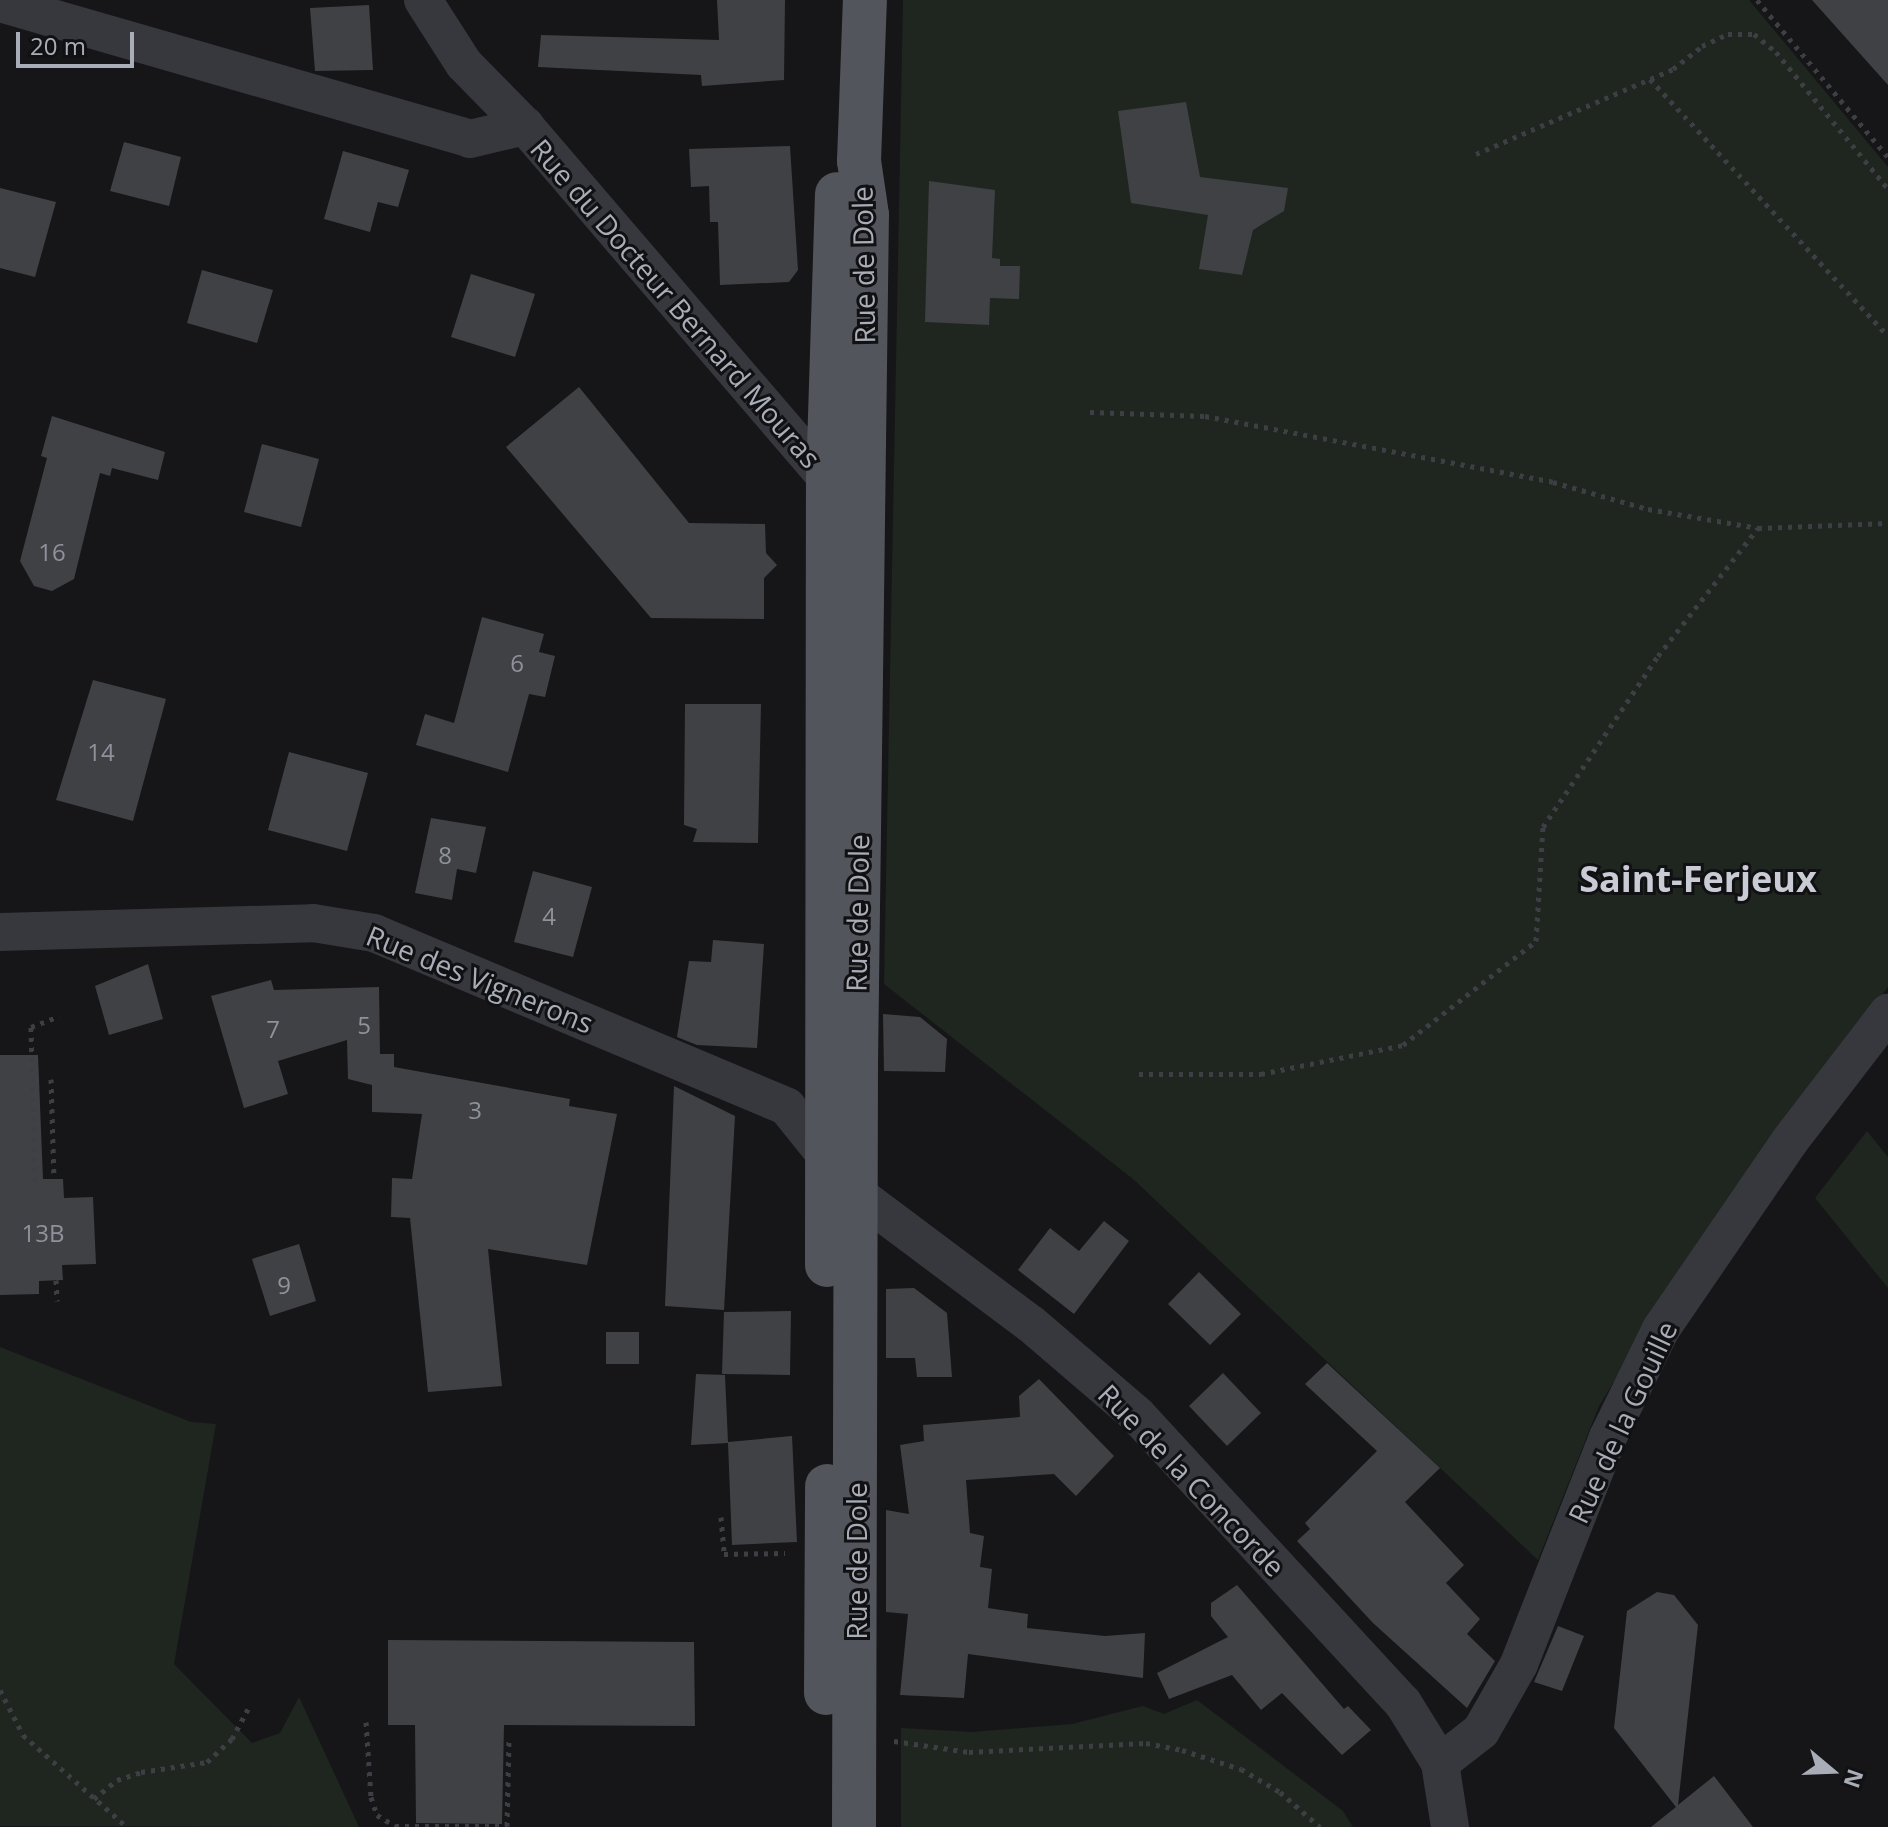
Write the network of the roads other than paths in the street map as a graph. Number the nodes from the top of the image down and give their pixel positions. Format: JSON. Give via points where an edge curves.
{"nodes":[{"id":1,"x":423,"y":0,"type":"edge"},
{"id":2,"x":843,"y":0,"type":"edge"},
{"id":3,"x":865,"y":0,"type":"edge"},
{"id":4,"x":0,"y":3,"type":"edge"},
{"id":5,"x":525,"y":126,"type":"junction"},
{"id":6,"x":828,"y":480,"type":"junction"},
{"id":7,"x":861,"y":602,"type":"junction"},
{"id":8,"x":0,"y":932,"type":"edge"},
{"id":9,"x":1888,"y":1013,"type":"edge"},
{"id":10,"x":825,"y":1155,"type":"junction"},
{"id":11,"x":857,"y":1194,"type":"junction"},
{"id":12,"x":857,"y":1586,"type":"junction"},
{"id":13,"x":825,"y":1625,"type":"junction"},
{"id":14,"x":856,"y":1677,"type":"junction"},
{"id":15,"x":1440,"y":1763,"type":"junction"},
{"id":16,"x":825,"y":1827,"type":"edge"},
{"id":17,"x":854,"y":1827,"type":"edge"},
{"id":18,"x":1450,"y":1827,"type":"edge"}],
"edges":[{"from":1,"to":5,"type":"street","name":"Rue du Docteur Bernard Mouras","via":[[464,64]]},
{"from":2,"to":6,"type":"main road","name":"Rue de Dole"},
{"from":3,"to":7,"type":"main road","name":"Rue de Dole","via":[[859,161],[867,215]]},
{"from":4,"to":5,"type":"street","name":"Rue du Docteur Bernard Mouras","via":[[470,139]]},
{"from":5,"to":6,"type":"street","name":"Rue du Docteur Bernard Mouras"},
{"from":6,"to":7,"type":"street","name":"Rue du Docteur Bernard Mouras","via":[[851,516]]},
{"from":6,"to":10,"type":"main road","name":"Rue de Dole"},
{"from":7,"to":11,"type":"main road","name":"Rue de Dole"},
{"from":8,"to":10,"type":"street","name":"Rue des Vignerons","via":[[313,923],[374,933],[787,1107]]},
{"from":9,"to":15,"type":"street","name":"Rue de la Gouille","via":[[1789,1142],[1661,1329],[1608,1437],[1519,1664],[1481,1731]]},
{"from":10,"to":11,"type":"street","name":"Rue des Vignerons"},
{"from":10,"to":13,"type":"main road","name":"Rue de Dole"},
{"from":11,"to":12,"type":"main road","name":"Rue de Dole"},
{"from":11,"to":15,"type":"street","name":"Rue de la Concorde","via":[[1031,1324],[1137,1415],[1403,1703]]},
{"from":12,"to":13,"type":"street"},
{"from":12,"to":14,"type":"main road","name":"Rue de Dole"},
{"from":13,"to":14,"type":"street"},
{"from":13,"to":16,"type":"main road","name":"Rue de Dole"},
{"from":14,"to":17,"type":"main road","name":"Rue de Dole"},
{"from":15,"to":18,"type":"street","name":"Rue de la Concorde"}]}
